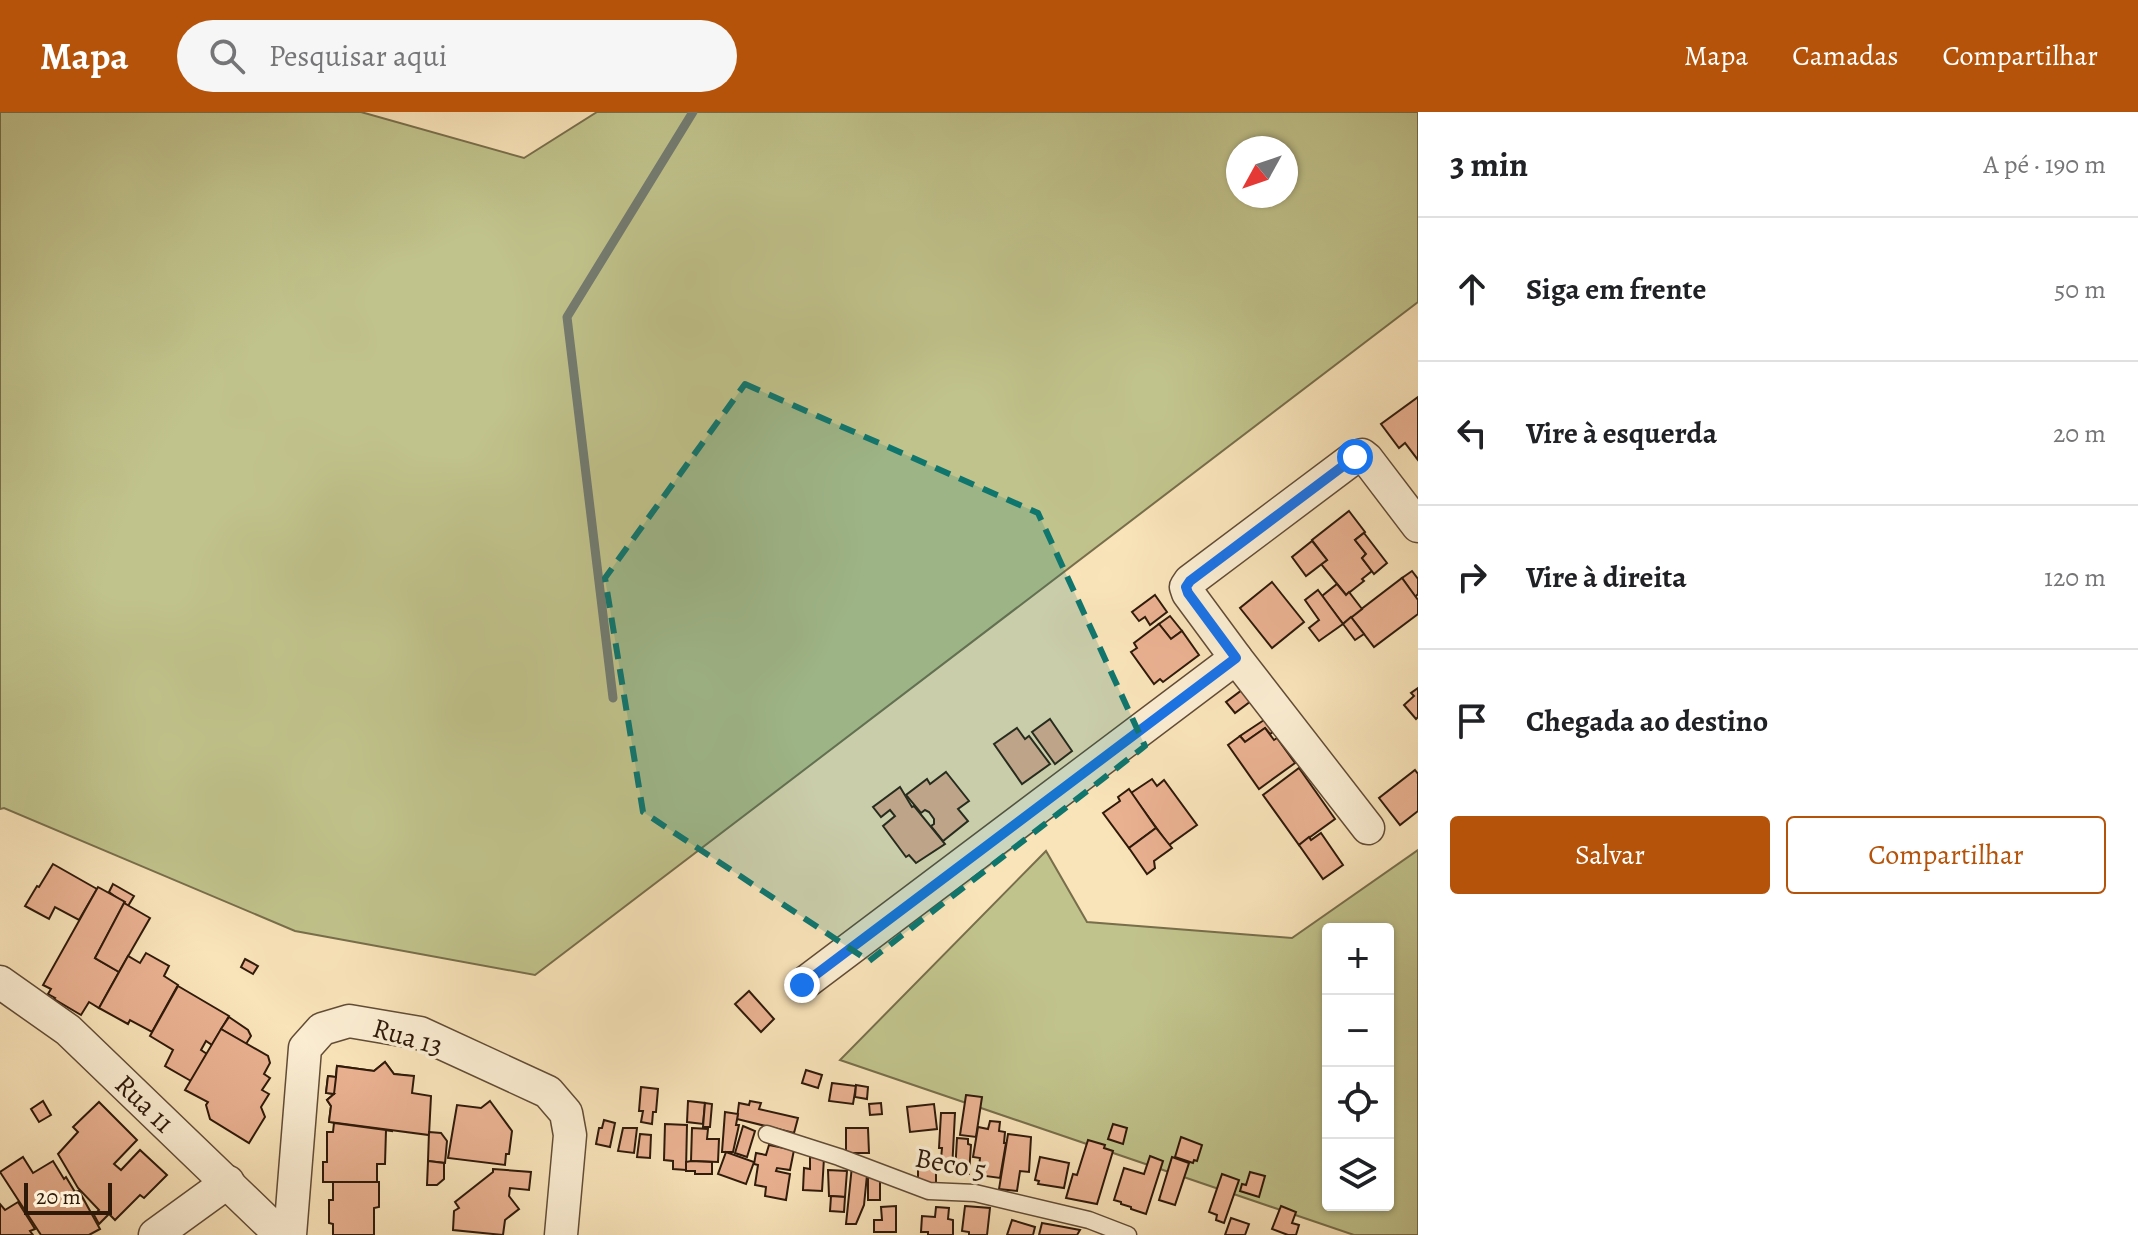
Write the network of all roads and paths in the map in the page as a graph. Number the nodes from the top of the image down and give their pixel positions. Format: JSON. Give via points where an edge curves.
{"nodes":[{"id":1,"x":1418,"y":526,"type":"edge"},
{"id":2,"x":1236,"y":658,"type":"junction"},
{"id":3,"x":1368,"y":828,"type":"dead end"},
{"id":4,"x":0,"y":982,"type":"edge"},
{"id":5,"x":802,"y":985,"type":"dead end"},
{"id":6,"x":767,"y":1134,"type":"dead end"},
{"id":7,"x":228,"y":1182,"type":"junction"},
{"id":8,"x":155,"y":1235,"type":"edge"},
{"id":9,"x":281,"y":1235,"type":"edge"},
{"id":10,"x":290,"y":1235,"type":"edge"},
{"id":11,"x":561,"y":1235,"type":"edge"},
{"id":12,"x":1128,"y":1235,"type":"edge"}],
"edges":[{"from":1,"to":2,"type":"street","via":[[1367,459],[1355,457],[1186,587]]},
{"from":2,"to":3,"type":"street"},
{"from":2,"to":5,"type":"street"},
{"from":4,"to":7,"type":"street","name":"Rua 11","via":[[68,1030]]},
{"from":6,"to":12,"type":"lane","name":"Beco 5","via":[[929,1191],[975,1193],[1089,1220]]},
{"from":7,"to":8,"type":"street"},
{"from":7,"to":9,"type":"street","name":"Rua 11"},
{"from":10,"to":11,"type":"street","name":"Rua 13","via":[[305,1048],[322,1029],[349,1021],[420,1033],[548,1092],[566,1113],[570,1135]]}]}
